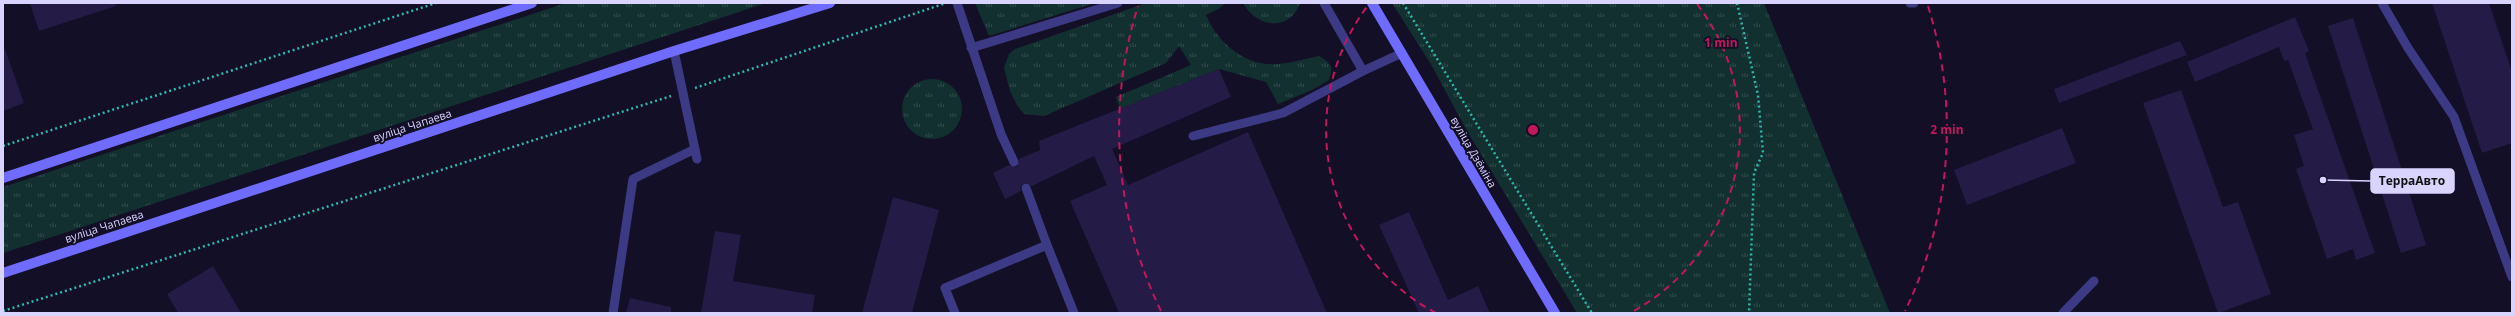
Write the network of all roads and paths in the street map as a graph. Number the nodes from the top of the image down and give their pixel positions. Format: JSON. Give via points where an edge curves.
{"nodes":[{"id":1,"x":436,"y":3,"type":"edge"},
{"id":2,"x":532,"y":3,"type":"edge"},
{"id":3,"x":830,"y":3,"type":"edge"},
{"id":4,"x":946,"y":3,"type":"edge"},
{"id":5,"x":957,"y":3,"type":"edge"},
{"id":6,"x":1118,"y":3,"type":"edge"},
{"id":7,"x":1324,"y":3,"type":"edge"},
{"id":8,"x":1372,"y":3,"type":"edge"},
{"id":9,"x":1403,"y":3,"type":"edge"},
{"id":10,"x":1737,"y":3,"type":"edge"},
{"id":11,"x":1910,"y":3,"type":"edge"},
{"id":12,"x":1914,"y":3,"type":"edge"},
{"id":13,"x":2382,"y":3,"type":"edge"},
{"id":14,"x":971,"y":48,"type":"junction"},
{"id":15,"x":674,"y":51,"type":"junction"},
{"id":16,"x":1402,"y":53,"type":"junction"},
{"id":17,"x":1363,"y":71,"type":"junction"},
{"id":18,"x":683,"y":92,"type":"junction"},
{"id":19,"x":1193,"y":136,"type":"dead end"},
{"id":20,"x":3,"y":146,"type":"edge"},
{"id":21,"x":695,"y":149,"type":"junction"},
{"id":22,"x":697,"y":159,"type":"dead end"},
{"id":23,"x":1014,"y":162,"type":"dead end"},
{"id":24,"x":3,"y":178,"type":"edge"},
{"id":25,"x":1026,"y":188,"type":"dead end"},
{"id":26,"x":1047,"y":245,"type":"junction"},
{"id":27,"x":3,"y":273,"type":"edge"},
{"id":28,"x":2512,"y":277,"type":"edge"},
{"id":29,"x":2094,"y":281,"type":"dead end"},
{"id":30,"x":3,"y":311,"type":"edge"},
{"id":31,"x":613,"y":313,"type":"edge"},
{"id":32,"x":955,"y":313,"type":"edge"},
{"id":33,"x":1074,"y":313,"type":"edge"},
{"id":34,"x":1555,"y":313,"type":"edge"},
{"id":35,"x":1592,"y":313,"type":"edge"},
{"id":36,"x":1749,"y":313,"type":"edge"},
{"id":37,"x":2063,"y":313,"type":"edge"}],
"edges":[{"from":1,"to":20,"type":"path"},
{"from":2,"to":24,"type":"main road"},
{"from":3,"to":15,"type":"main road","name":"вуліца Чапаева"},
{"from":4,"to":18,"type":"path"},
{"from":5,"to":14,"type":"lane"},
{"from":6,"to":14,"type":"lane"},
{"from":7,"to":17,"type":"lane"},
{"from":8,"to":16,"type":"main road","name":"вуліца Дзёміна"},
{"from":9,"to":35,"type":"path"},
{"from":10,"to":36,"type":"path","via":[[1758,95],[1763,153],[1754,173]]},
{"from":11,"to":12,"type":"lane"},
{"from":13,"to":28,"type":"lane","via":[[2408,48],[2454,117]]},
{"from":14,"to":23,"type":"lane","via":[[1001,134]]},
{"from":15,"to":18,"type":"lane"},
{"from":15,"to":27,"type":"main road","name":"вуліца Чапаева"},
{"from":16,"to":17,"type":"lane"},
{"from":16,"to":34,"type":"main road","name":"вуліца Дзёміна"},
{"from":17,"to":19,"type":"lane","via":[[1283,112]]},
{"from":18,"to":21,"type":"lane"},
{"from":18,"to":30,"type":"path"},
{"from":21,"to":22,"type":"lane"},
{"from":21,"to":31,"type":"lane","via":[[633,179]]},
{"from":25,"to":26,"type":"lane"},
{"from":26,"to":32,"type":"lane","via":[[945,288]]},
{"from":26,"to":33,"type":"lane"},
{"from":29,"to":37,"type":"lane"}]}
